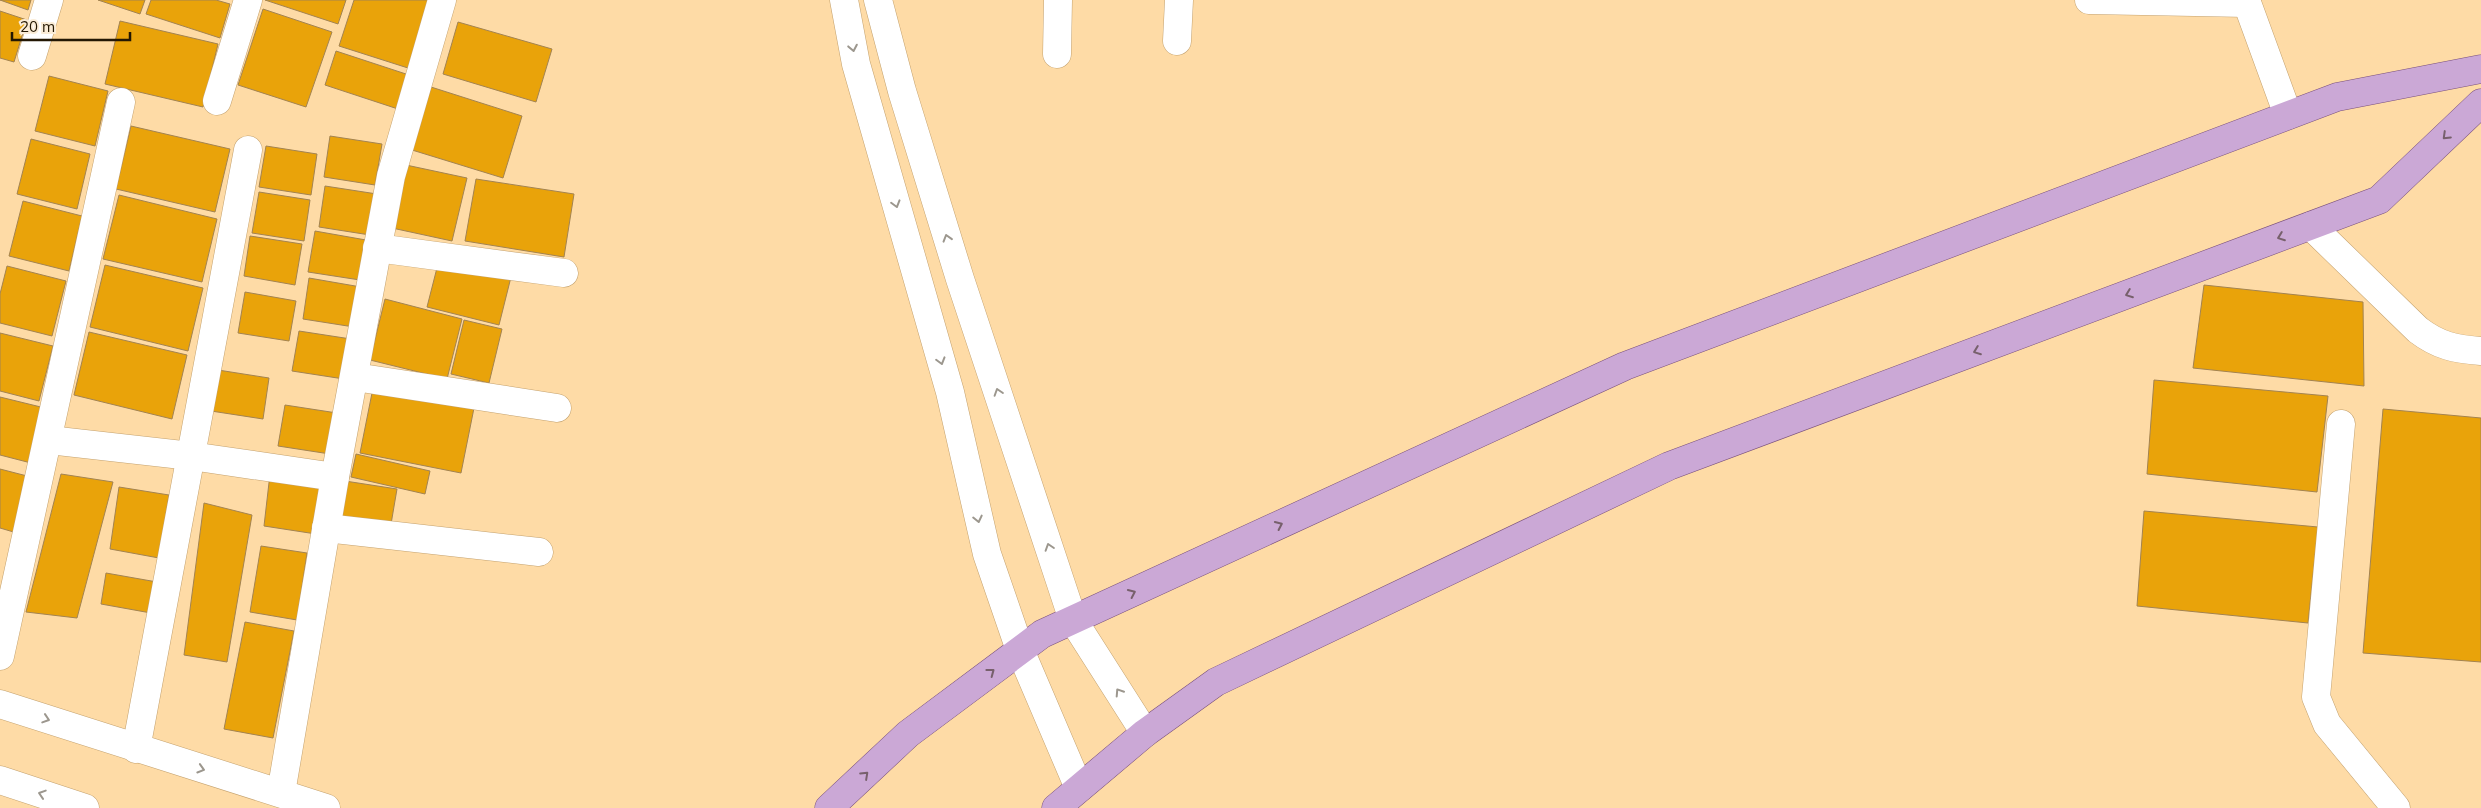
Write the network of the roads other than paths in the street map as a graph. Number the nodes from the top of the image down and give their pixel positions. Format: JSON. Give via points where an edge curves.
{"nodes":[{"id":1,"x":49,"y":0,"type":"edge"},
{"id":2,"x":248,"y":0,"type":"edge"},
{"id":3,"x":442,"y":0,"type":"edge"},
{"id":4,"x":844,"y":0,"type":"edge"},
{"id":5,"x":878,"y":0,"type":"edge"},
{"id":6,"x":1058,"y":0,"type":"edge"},
{"id":7,"x":1179,"y":0,"type":"edge"},
{"id":8,"x":2089,"y":0,"type":"edge"},
{"id":9,"x":2246,"y":2,"type":"edge"},
{"id":10,"x":1177,"y":41,"type":"dead end"},
{"id":11,"x":1057,"y":54,"type":"dead end"},
{"id":12,"x":32,"y":56,"type":"dead end"},
{"id":13,"x":2481,"y":69,"type":"edge"},
{"id":14,"x":217,"y":101,"type":"dead end"},
{"id":15,"x":122,"y":102,"type":"dead end"},
{"id":16,"x":2481,"y":102,"type":"edge"},
{"id":17,"x":2288,"y":115,"type":"junction"},
{"id":18,"x":248,"y":150,"type":"dead end"},
{"id":19,"x":2311,"y":226,"type":"junction"},
{"id":20,"x":377,"y":248,"type":"junction"},
{"id":21,"x":564,"y":273,"type":"dead end"},
{"id":22,"x":2481,"y":351,"type":"edge"},
{"id":23,"x":355,"y":377,"type":"junction"},
{"id":24,"x":557,"y":408,"type":"dead end"},
{"id":25,"x":2341,"y":424,"type":"dead end"},
{"id":26,"x":49,"y":440,"type":"junction"},
{"id":27,"x":191,"y":456,"type":"junction"},
{"id":28,"x":335,"y":477,"type":"junction"},
{"id":29,"x":326,"y":528,"type":"junction"},
{"id":30,"x":539,"y":552,"type":"dead end"},
{"id":31,"x":1073,"y":620,"type":"junction"},
{"id":32,"x":1020,"y":650,"type":"junction"},
{"id":33,"x":0,"y":656,"type":"edge"},
{"id":34,"x":0,"y":704,"type":"edge"},
{"id":35,"x":1145,"y":732,"type":"junction"},
{"id":36,"x":136,"y":749,"type":"junction"},
{"id":37,"x":0,"y":780,"type":"edge"},
{"id":38,"x":1079,"y":788,"type":"junction"},
{"id":39,"x":281,"y":793,"type":"junction"},
{"id":40,"x":85,"y":808,"type":"edge"},
{"id":41,"x":326,"y":808,"type":"edge"},
{"id":42,"x":829,"y":808,"type":"edge"},
{"id":43,"x":1056,"y":808,"type":"edge"},
{"id":44,"x":2396,"y":808,"type":"edge"}],
"edges":[{"from":1,"to":12,"type":"street"},
{"from":2,"to":14,"type":"street"},
{"from":3,"to":20,"type":"street","via":[[392,176]]},
{"from":4,"to":32,"type":"street","one_way":true,"via":[[856,64],[950,392],[987,554]]},
{"from":31,"to":5,"type":"street","one_way":true,"via":[[957,269],[902,91]]},
{"from":6,"to":11,"type":"street"},
{"from":7,"to":10,"type":"street"},
{"from":8,"to":9,"type":"street"},
{"from":9,"to":17,"type":"street"},
{"from":13,"to":17,"type":"main road","via":[[2337,97]]},
{"from":15,"to":26,"type":"street"},
{"from":16,"to":19,"type":"main road","one_way":true,"via":[[2379,200]]},
{"from":31,"to":17,"type":"main road","one_way":true,"via":[[1625,366]]},
{"from":18,"to":27,"type":"street"},
{"from":19,"to":22,"type":"street","via":[[2434,343]]},
{"from":19,"to":35,"type":"main road","one_way":true,"via":[[1669,466],[1216,682]]},
{"from":20,"to":21,"type":"street"},
{"from":20,"to":23,"type":"street"},
{"from":23,"to":24,"type":"street"},
{"from":23,"to":28,"type":"street"},
{"from":25,"to":44,"type":"street","via":[[2316,697],[2326,724]]},
{"from":26,"to":27,"type":"street"},
{"from":26,"to":33,"type":"street"},
{"from":27,"to":28,"type":"street"},
{"from":27,"to":36,"type":"street"},
{"from":28,"to":29,"type":"street"},
{"from":29,"to":30,"type":"street"},
{"from":29,"to":39,"type":"street"},
{"from":31,"to":32,"type":"main road","via":[[1042,634]]},
{"from":35,"to":31,"type":"street","one_way":true},
{"from":32,"to":38,"type":"street"},
{"from":42,"to":32,"type":"main road","one_way":true,"via":[[908,734]]},
{"from":34,"to":36,"type":"street","one_way":true},
{"from":35,"to":38,"type":"main road"},
{"from":36,"to":39,"type":"street","one_way":true},
{"from":40,"to":37,"type":"street","one_way":true},
{"from":38,"to":43,"type":"main road"},
{"from":39,"to":41,"type":"street"}]}
